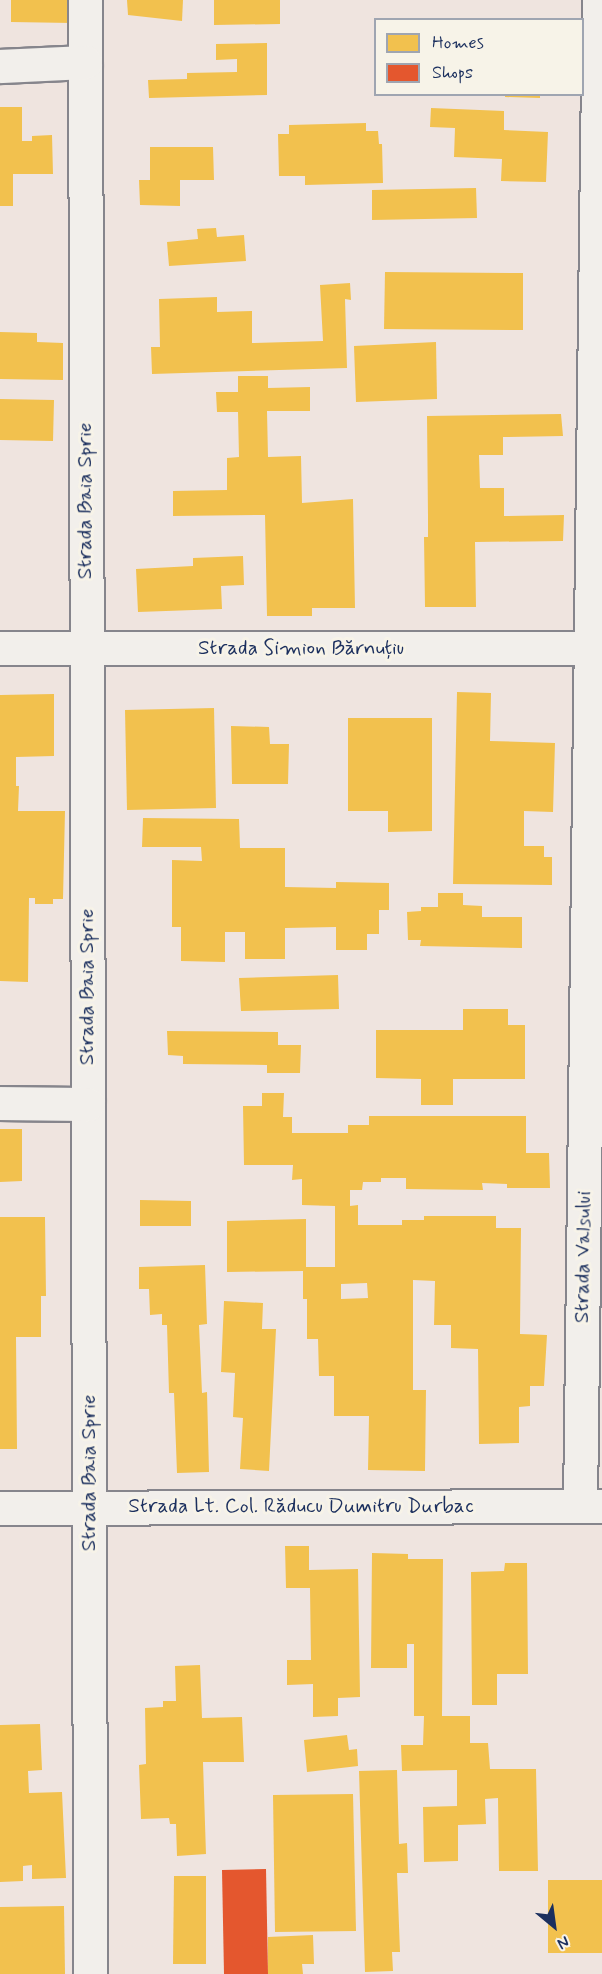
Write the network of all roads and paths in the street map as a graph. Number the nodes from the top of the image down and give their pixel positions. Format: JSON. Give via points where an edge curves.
{"nodes":[{"id":1,"x":85,"y":0,"type":"edge"},
{"id":2,"x":599,"y":0,"type":"edge"},
{"id":3,"x":86,"y":62,"type":"junction"},
{"id":4,"x":0,"y":66,"type":"edge"},
{"id":5,"x":86,"y":647,"type":"junction"},
{"id":6,"x":0,"y":648,"type":"edge"},
{"id":7,"x":596,"y":648,"type":"edge"},
{"id":8,"x":0,"y":1103,"type":"edge"},
{"id":9,"x":88,"y":1104,"type":"junction"},
{"id":10,"x":89,"y":1506,"type":"junction"},
{"id":11,"x":591,"y":1506,"type":"edge"},
{"id":12,"x":0,"y":1508,"type":"edge"},
{"id":13,"x":90,"y":1974,"type":"edge"}],
"edges":[{"from":1,"to":3,"type":"street","name":"Strada Baia Sprie"},
{"from":2,"to":7,"type":"street","name":"Strada Valsului"},
{"from":3,"to":4,"type":"street"},
{"from":3,"to":5,"type":"street","name":"Strada Baia Sprie"},
{"from":5,"to":6,"type":"street","name":"Strada Simion Bărnuțiu"},
{"from":5,"to":7,"type":"street","name":"Strada Simion Bărnuțiu"},
{"from":5,"to":9,"type":"street","name":"Strada Baia Sprie"},
{"from":7,"to":11,"type":"street","name":"Strada Valsului"},
{"from":8,"to":9,"type":"street"},
{"from":9,"to":10,"type":"street","name":"Strada Baia Sprie"},
{"from":10,"to":11,"type":"street","name":"Strada Lt. Col. Răducu Dumitru Durbac"},
{"from":10,"to":12,"type":"street","name":"Strada Lt. Col. Răducu Dumitru Durbac"},
{"from":10,"to":13,"type":"street","name":"Strada Baia Sprie"}]}
